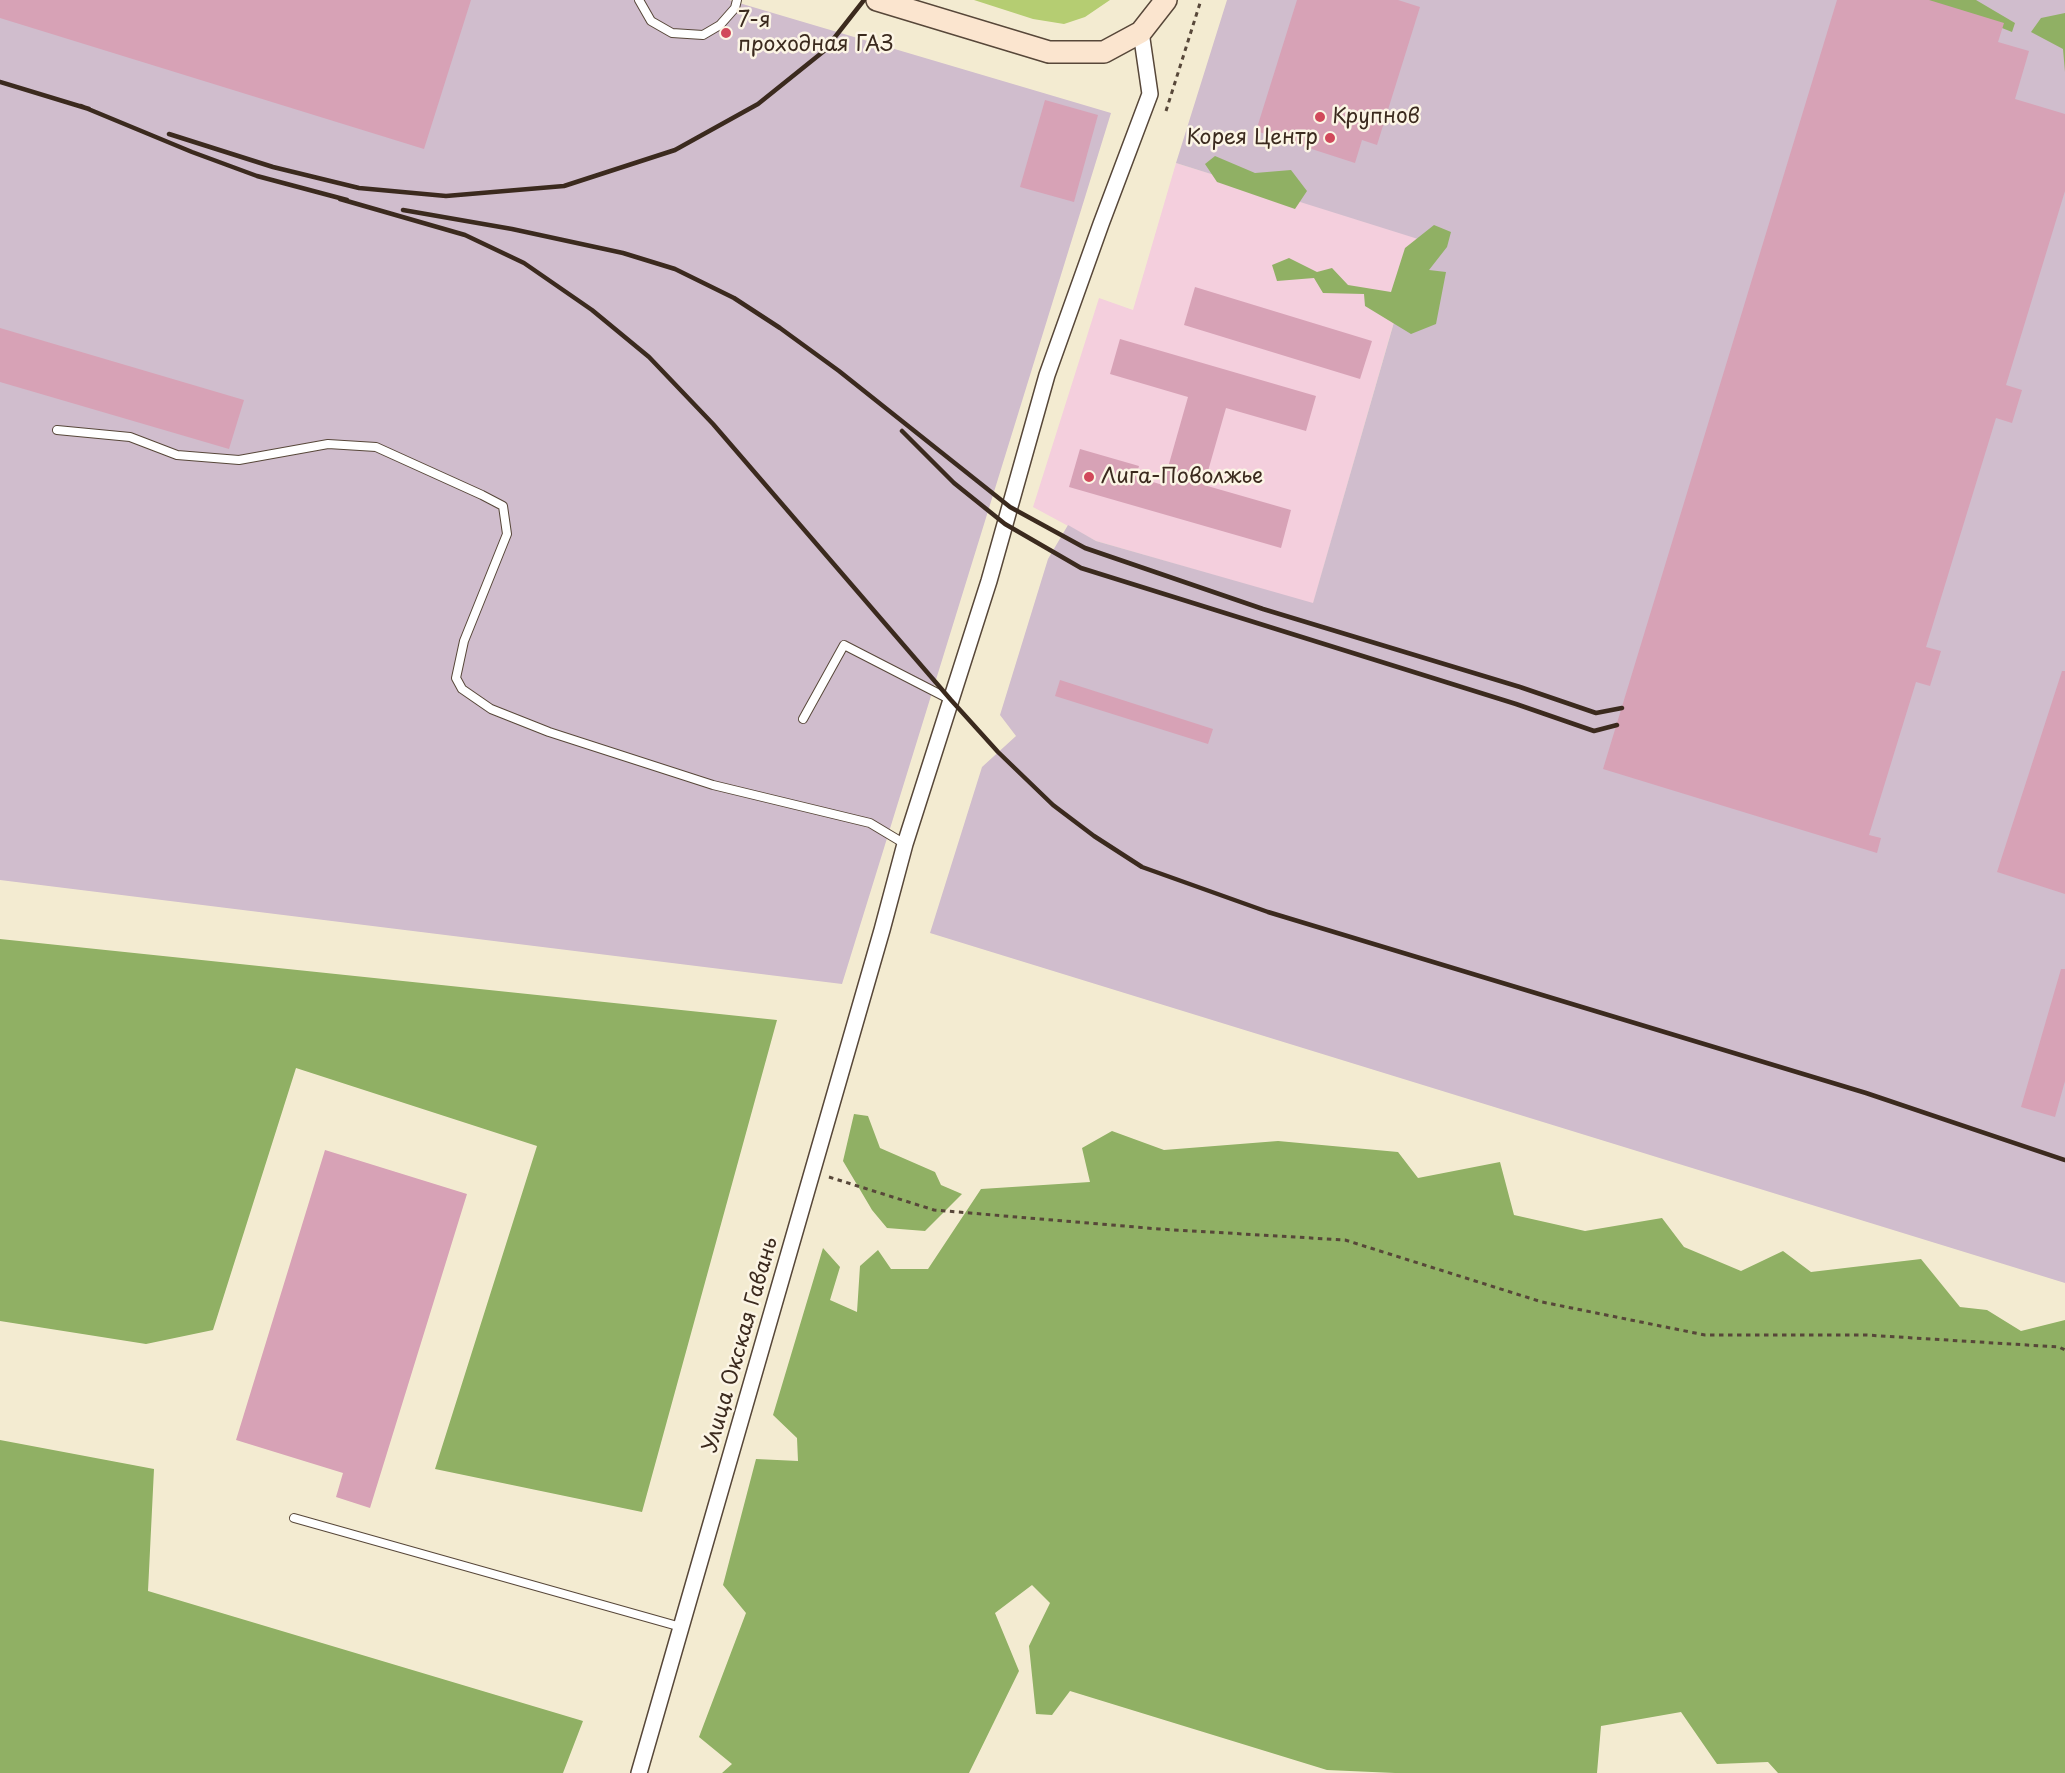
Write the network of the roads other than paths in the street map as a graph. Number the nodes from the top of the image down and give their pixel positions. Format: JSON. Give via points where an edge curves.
{"nodes":[{"id":1,"x":639,"y":0,"type":"edge"},
{"id":2,"x":737,"y":0,"type":"edge"},
{"id":3,"x":877,"y":0,"type":"edge"},
{"id":4,"x":1166,"y":0,"type":"edge"},
{"id":5,"x":1142,"y":32,"type":"junction"},
{"id":6,"x":57,"y":430,"type":"dead end"},
{"id":7,"x":951,"y":700,"type":"junction"},
{"id":8,"x":803,"y":720,"type":"dead end"},
{"id":9,"x":905,"y":844,"type":"junction"},
{"id":10,"x":294,"y":1518,"type":"dead end"},
{"id":11,"x":681,"y":1627,"type":"junction"},
{"id":12,"x":639,"y":1773,"type":"edge"}],
"edges":[{"from":1,"to":2,"type":"lane","via":[[651,21],[672,33],[703,35],[720,25]]},
{"from":3,"to":5,"type":"street","via":[[1049,52],[1104,52]]},
{"from":4,"to":5,"type":"street"},
{"from":5,"to":7,"type":"street","name":"Улица Окская Гавань","via":[[1150,93],[1047,375]]},
{"from":6,"to":9,"type":"lane","via":[[130,437],[177,455],[239,460],[328,444],[376,447],[482,495],[503,506],[507,534],[464,640],[456,678],[462,689],[491,709],[549,732],[713,785],[870,823]]},
{"from":7,"to":8,"type":"lane","via":[[844,645]]},
{"from":7,"to":9,"type":"street","name":"Улица Окская Гавань"},
{"from":9,"to":11,"type":"street","name":"Улица Окская Гавань"},
{"from":10,"to":11,"type":"lane"},
{"from":11,"to":12,"type":"street","name":"Улица Окская Гавань"}]}
